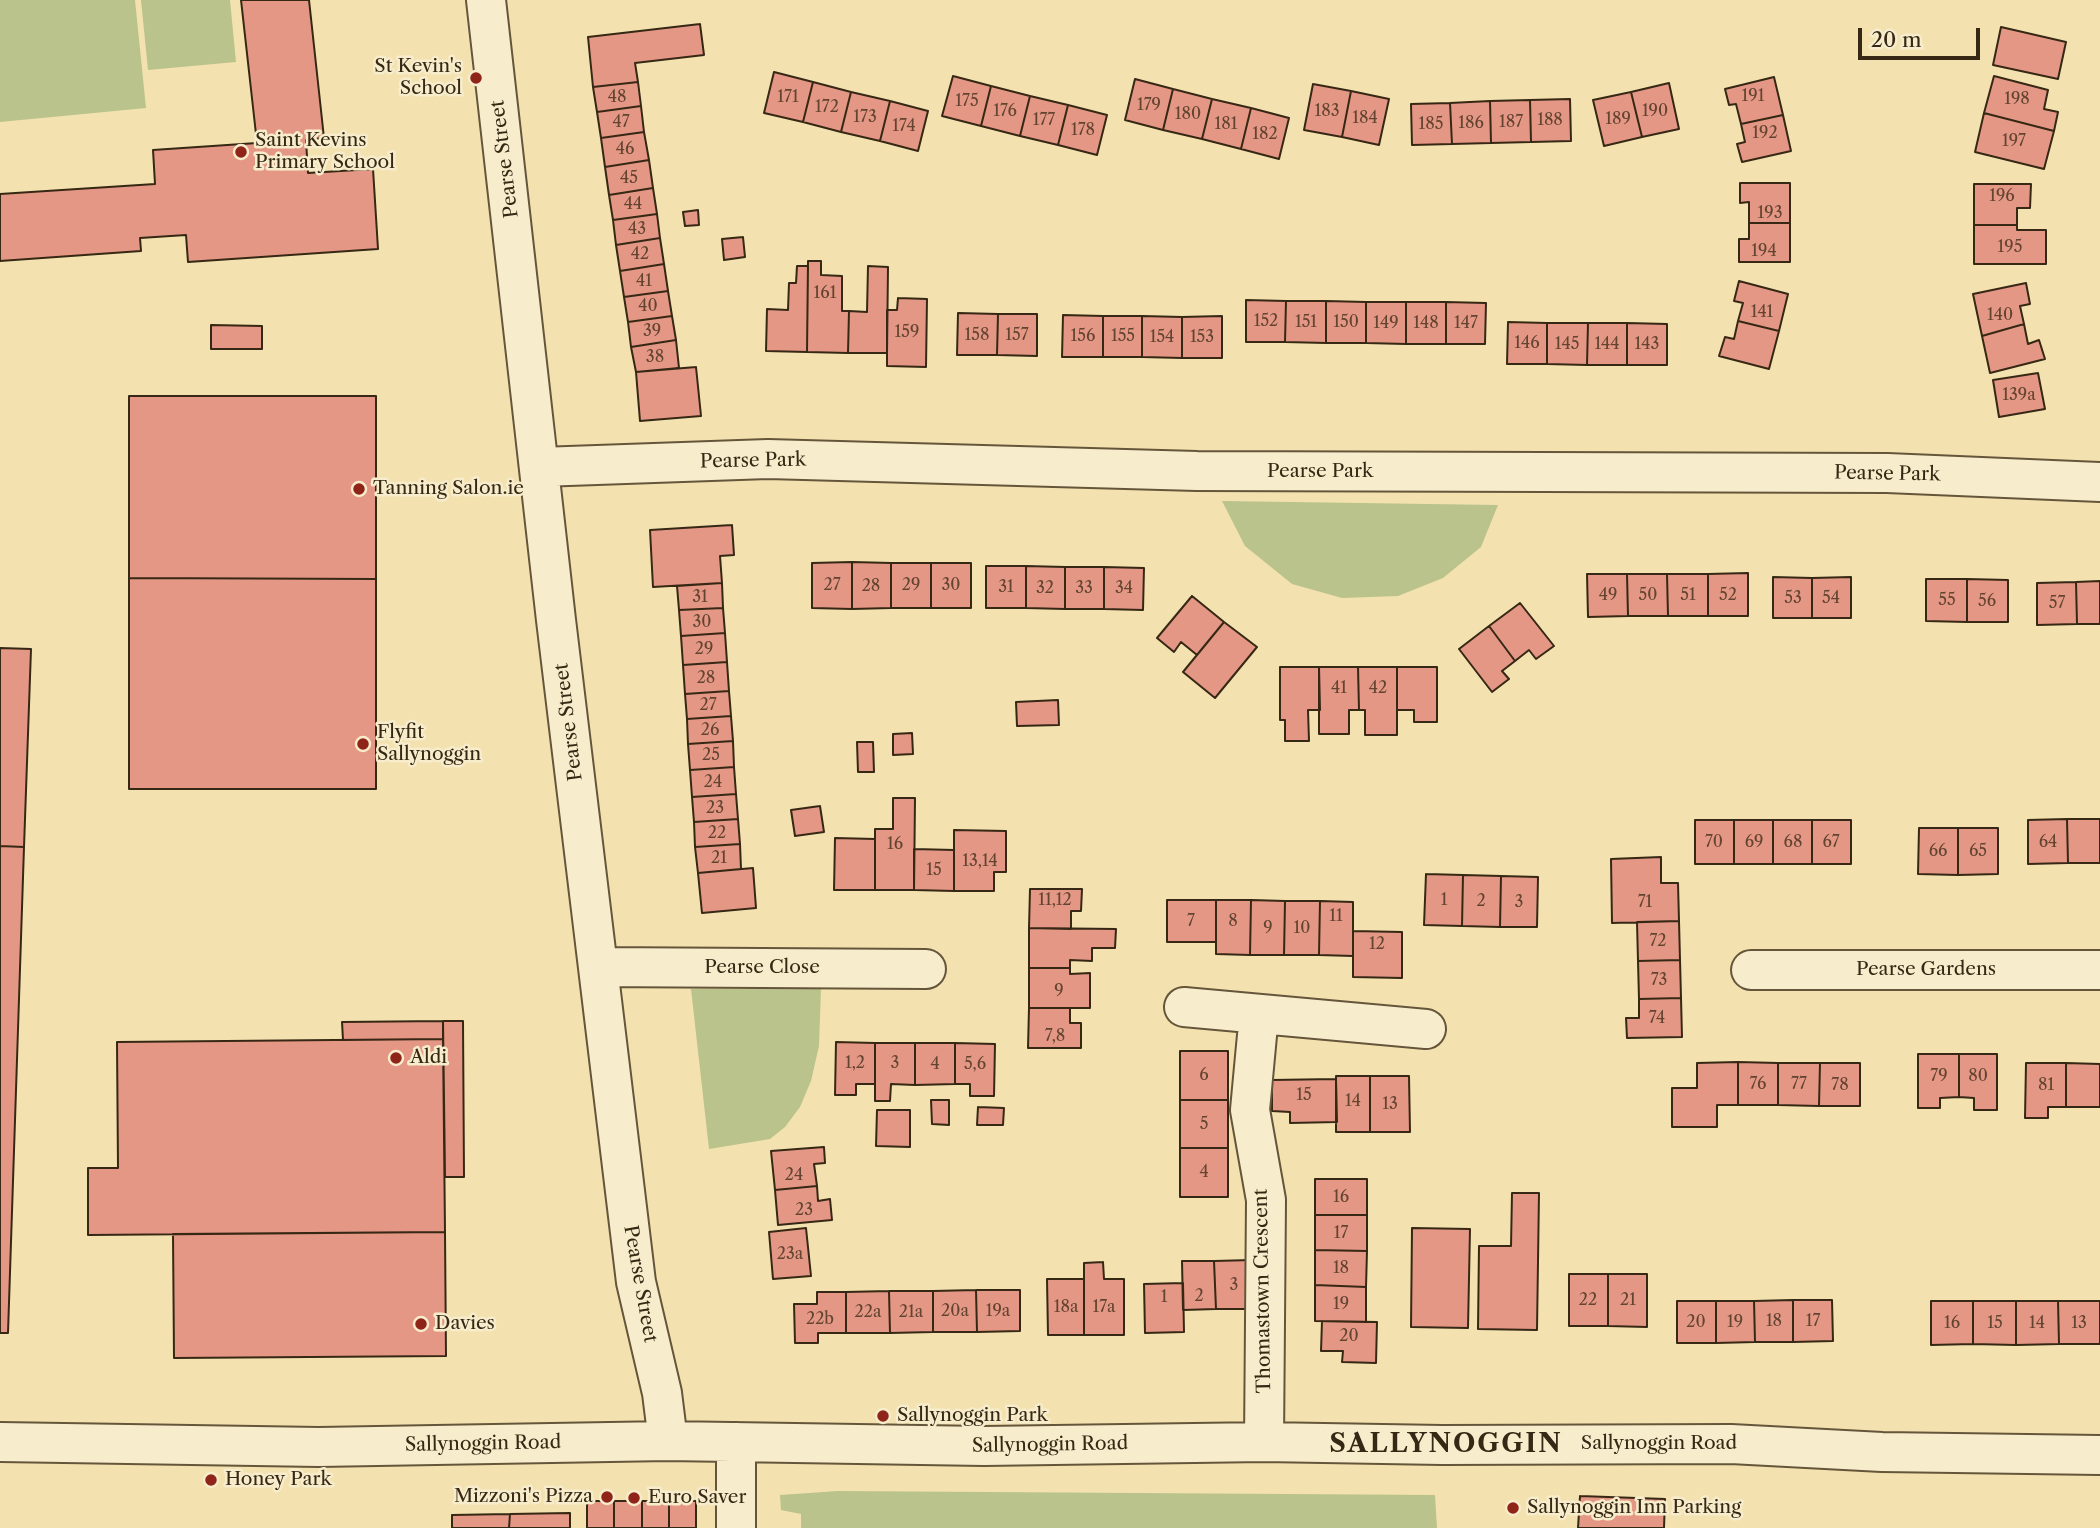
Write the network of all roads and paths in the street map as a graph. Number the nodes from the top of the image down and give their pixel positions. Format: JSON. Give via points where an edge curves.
{"nodes":[{"id":1,"x":486,"y":0,"type":"edge"},
{"id":2,"x":540,"y":467,"type":"junction"},
{"id":3,"x":2100,"y":482,"type":"edge"},
{"id":4,"x":598,"y":967,"type":"junction"},
{"id":5,"x":926,"y":969,"type":"dead end"},
{"id":6,"x":1751,"y":970,"type":"dead end"},
{"id":7,"x":2100,"y":970,"type":"edge"},
{"id":8,"x":1184,"y":1007,"type":"dead end"},
{"id":9,"x":1259,"y":1014,"type":"junction"},
{"id":10,"x":1426,"y":1029,"type":"dead end"},
{"id":11,"x":668,"y":1441,"type":"junction"},
{"id":12,"x":736,"y":1442,"type":"junction"},
{"id":13,"x":1264,"y":1442,"type":"junction"},
{"id":14,"x":0,"y":1443,"type":"edge"},
{"id":15,"x":2100,"y":1455,"type":"edge"},
{"id":16,"x":736,"y":1528,"type":"edge"}],
"edges":[{"from":1,"to":2,"type":"street","name":"Pearse Street"},
{"from":2,"to":3,"type":"street","name":"Pearse Park","via":[[768,459],[1197,471],[1887,473]]},
{"from":2,"to":4,"type":"street","name":"Pearse Street"},
{"from":4,"to":5,"type":"street","name":"Pearse Close"},
{"from":4,"to":11,"type":"street","name":"Pearse Street","via":[[636,1282],[662,1393]]},
{"from":6,"to":7,"type":"street","name":"Pearse Gardens"},
{"from":8,"to":9,"type":"street"},
{"from":9,"to":10,"type":"street"},
{"from":9,"to":13,"type":"street","name":"Thomastown Crescent","via":[[1250,1110],[1266,1200]]},
{"from":11,"to":12,"type":"street","name":"Sallynoggin Road"},
{"from":11,"to":14,"type":"street","name":"Sallynoggin Road","via":[[319,1447]]},
{"from":12,"to":13,"type":"street","name":"Sallynoggin Road","via":[[984,1446]]},
{"from":12,"to":16,"type":"street"},
{"from":13,"to":15,"type":"street","name":"Sallynoggin Road","via":[[1731,1444]]}]}
